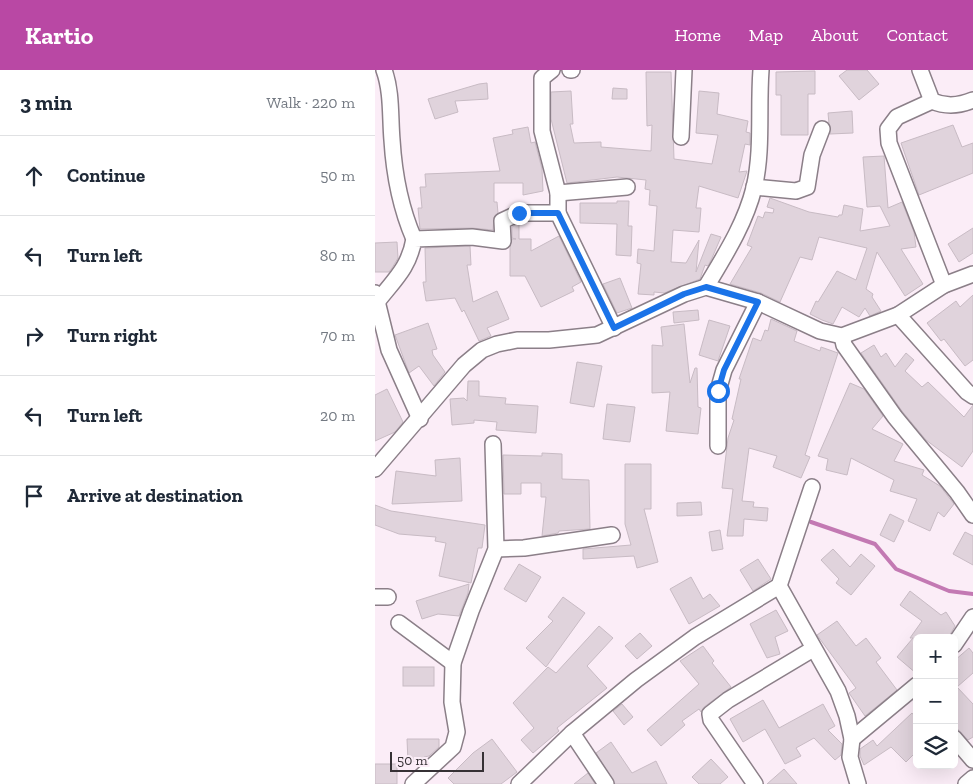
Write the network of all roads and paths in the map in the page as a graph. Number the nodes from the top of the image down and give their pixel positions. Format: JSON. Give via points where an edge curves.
{"nodes":[{"id":1,"x":384,"y":70,"type":"edge"},
{"id":2,"x":552,"y":70,"type":"edge"},
{"id":3,"x":684,"y":70,"type":"edge"},
{"id":4,"x":758,"y":70,"type":"edge"},
{"id":5,"x":920,"y":70,"type":"edge"},
{"id":6,"x":973,"y":100,"type":"edge"},
{"id":7,"x":932,"y":101,"type":"junction"},
{"id":8,"x":822,"y":129,"type":"dead end"},
{"id":9,"x":681,"y":138,"type":"dead end"},
{"id":10,"x":627,"y":187,"type":"dead end"},
{"id":11,"x":754,"y":187,"type":"junction"},
{"id":12,"x":558,"y":193,"type":"junction"},
{"id":13,"x":558,"y":213,"type":"junction"},
{"id":14,"x":414,"y":239,"type":"junction"},
{"id":15,"x":973,"y":274,"type":"edge"},
{"id":16,"x":944,"y":285,"type":"junction"},
{"id":17,"x":706,"y":287,"type":"junction"},
{"id":18,"x":376,"y":298,"type":"edge"},
{"id":19,"x":758,"y":302,"type":"junction"},
{"id":20,"x":898,"y":314,"type":"junction"},
{"id":21,"x":614,"y":328,"type":"junction"},
{"id":22,"x":842,"y":336,"type":"junction"},
{"id":23,"x":382,"y":352,"type":"edge"},
{"id":24,"x":973,"y":396,"type":"edge"},
{"id":25,"x":420,"y":419,"type":"junction"},
{"id":26,"x":493,"y":444,"type":"dead end"},
{"id":27,"x":718,"y":446,"type":"dead end"},
{"id":28,"x":375,"y":469,"type":"edge"},
{"id":29,"x":812,"y":487,"type":"dead end"},
{"id":30,"x":973,"y":515,"type":"edge"},
{"id":31,"x":612,"y":534,"type":"dead end"},
{"id":32,"x":496,"y":549,"type":"junction"},
{"id":33,"x":779,"y":586,"type":"junction"},
{"id":34,"x":973,"y":617,"type":"edge"},
{"id":35,"x":399,"y":623,"type":"dead end"},
{"id":36,"x":958,"y":639,"type":"edge"},
{"id":37,"x":813,"y":649,"type":"junction"},
{"id":38,"x":453,"y":663,"type":"junction"},
{"id":39,"x":913,"y":691,"type":"edge"},
{"id":40,"x":572,"y":733,"type":"junction"},
{"id":41,"x":852,"y":739,"type":"junction"},
{"id":42,"x":958,"y":743,"type":"edge"},
{"id":43,"x":973,"y":760,"type":"edge"},
{"id":44,"x":973,"y":778,"type":"edge"},
{"id":45,"x":413,"y":784,"type":"edge"},
{"id":46,"x":519,"y":784,"type":"edge"},
{"id":47,"x":606,"y":784,"type":"edge"},
{"id":48,"x":755,"y":784,"type":"edge"},
{"id":49,"x":858,"y":784,"type":"edge"},
{"id":50,"x":966,"y":784,"type":"edge"}],
"edges":[{"from":1,"to":14,"type":"street","via":[[405,218]]},
{"from":2,"to":12,"type":"street","via":[[542,78],[542,131]]},
{"from":3,"to":9,"type":"street"},
{"from":4,"to":11,"type":"street","via":[[761,116]]},
{"from":5,"to":7,"type":"street"},
{"from":6,"to":7,"type":"street","via":[[962,105],[943,106]]},
{"from":7,"to":16,"type":"street","via":[[897,117],[888,129],[889,143]]},
{"from":8,"to":11,"type":"street","via":[[812,155],[807,187],[797,191]]},
{"from":10,"to":12,"type":"street"},
{"from":11,"to":17,"type":"street","via":[[740,230]]},
{"from":12,"to":13,"type":"street"},
{"from":13,"to":14,"type":"street","via":[[519,213],[502,221],[503,241],[472,237]]},
{"from":13,"to":21,"type":"street"},
{"from":14,"to":18,"type":"street","via":[[404,270]]},
{"from":15,"to":16,"type":"street"},
{"from":16,"to":20,"type":"street"},
{"from":17,"to":19,"type":"street"},
{"from":17,"to":21,"type":"street","via":[[684,294]]},
{"from":18,"to":23,"type":"street"},
{"from":19,"to":22,"type":"street","via":[[820,331]]},
{"from":19,"to":27,"type":"street","via":[[724,370],[718,391]]},
{"from":20,"to":22,"type":"street"},
{"from":20,"to":24,"type":"street"},
{"from":21,"to":25,"type":"street","via":[[597,335],[517,340],[482,350],[465,365]]},
{"from":22,"to":30,"type":"street","via":[[844,345],[895,417]]},
{"from":23,"to":25,"type":"street"},
{"from":25,"to":28,"type":"street"},
{"from":26,"to":32,"type":"street"},
{"from":29,"to":33,"type":"street"},
{"from":31,"to":32,"type":"street","via":[[524,548]]},
{"from":32,"to":38,"type":"street"},
{"from":33,"to":37,"type":"street"},
{"from":33,"to":40,"type":"street","via":[[695,637]]},
{"from":34,"to":36,"type":"street"},
{"from":35,"to":38,"type":"street"},
{"from":37,"to":41,"type":"street","via":[[838,691]]},
{"from":37,"to":48,"type":"street","via":[[710,714]]},
{"from":38,"to":45,"type":"street","via":[[452,702],[457,725],[456,740],[449,751]]},
{"from":39,"to":41,"type":"street"},
{"from":40,"to":46,"type":"street"},
{"from":40,"to":47,"type":"street"},
{"from":41,"to":49,"type":"street","via":[[850,757]]},
{"from":42,"to":43,"type":"street"},
{"from":44,"to":50,"type":"street"}]}
